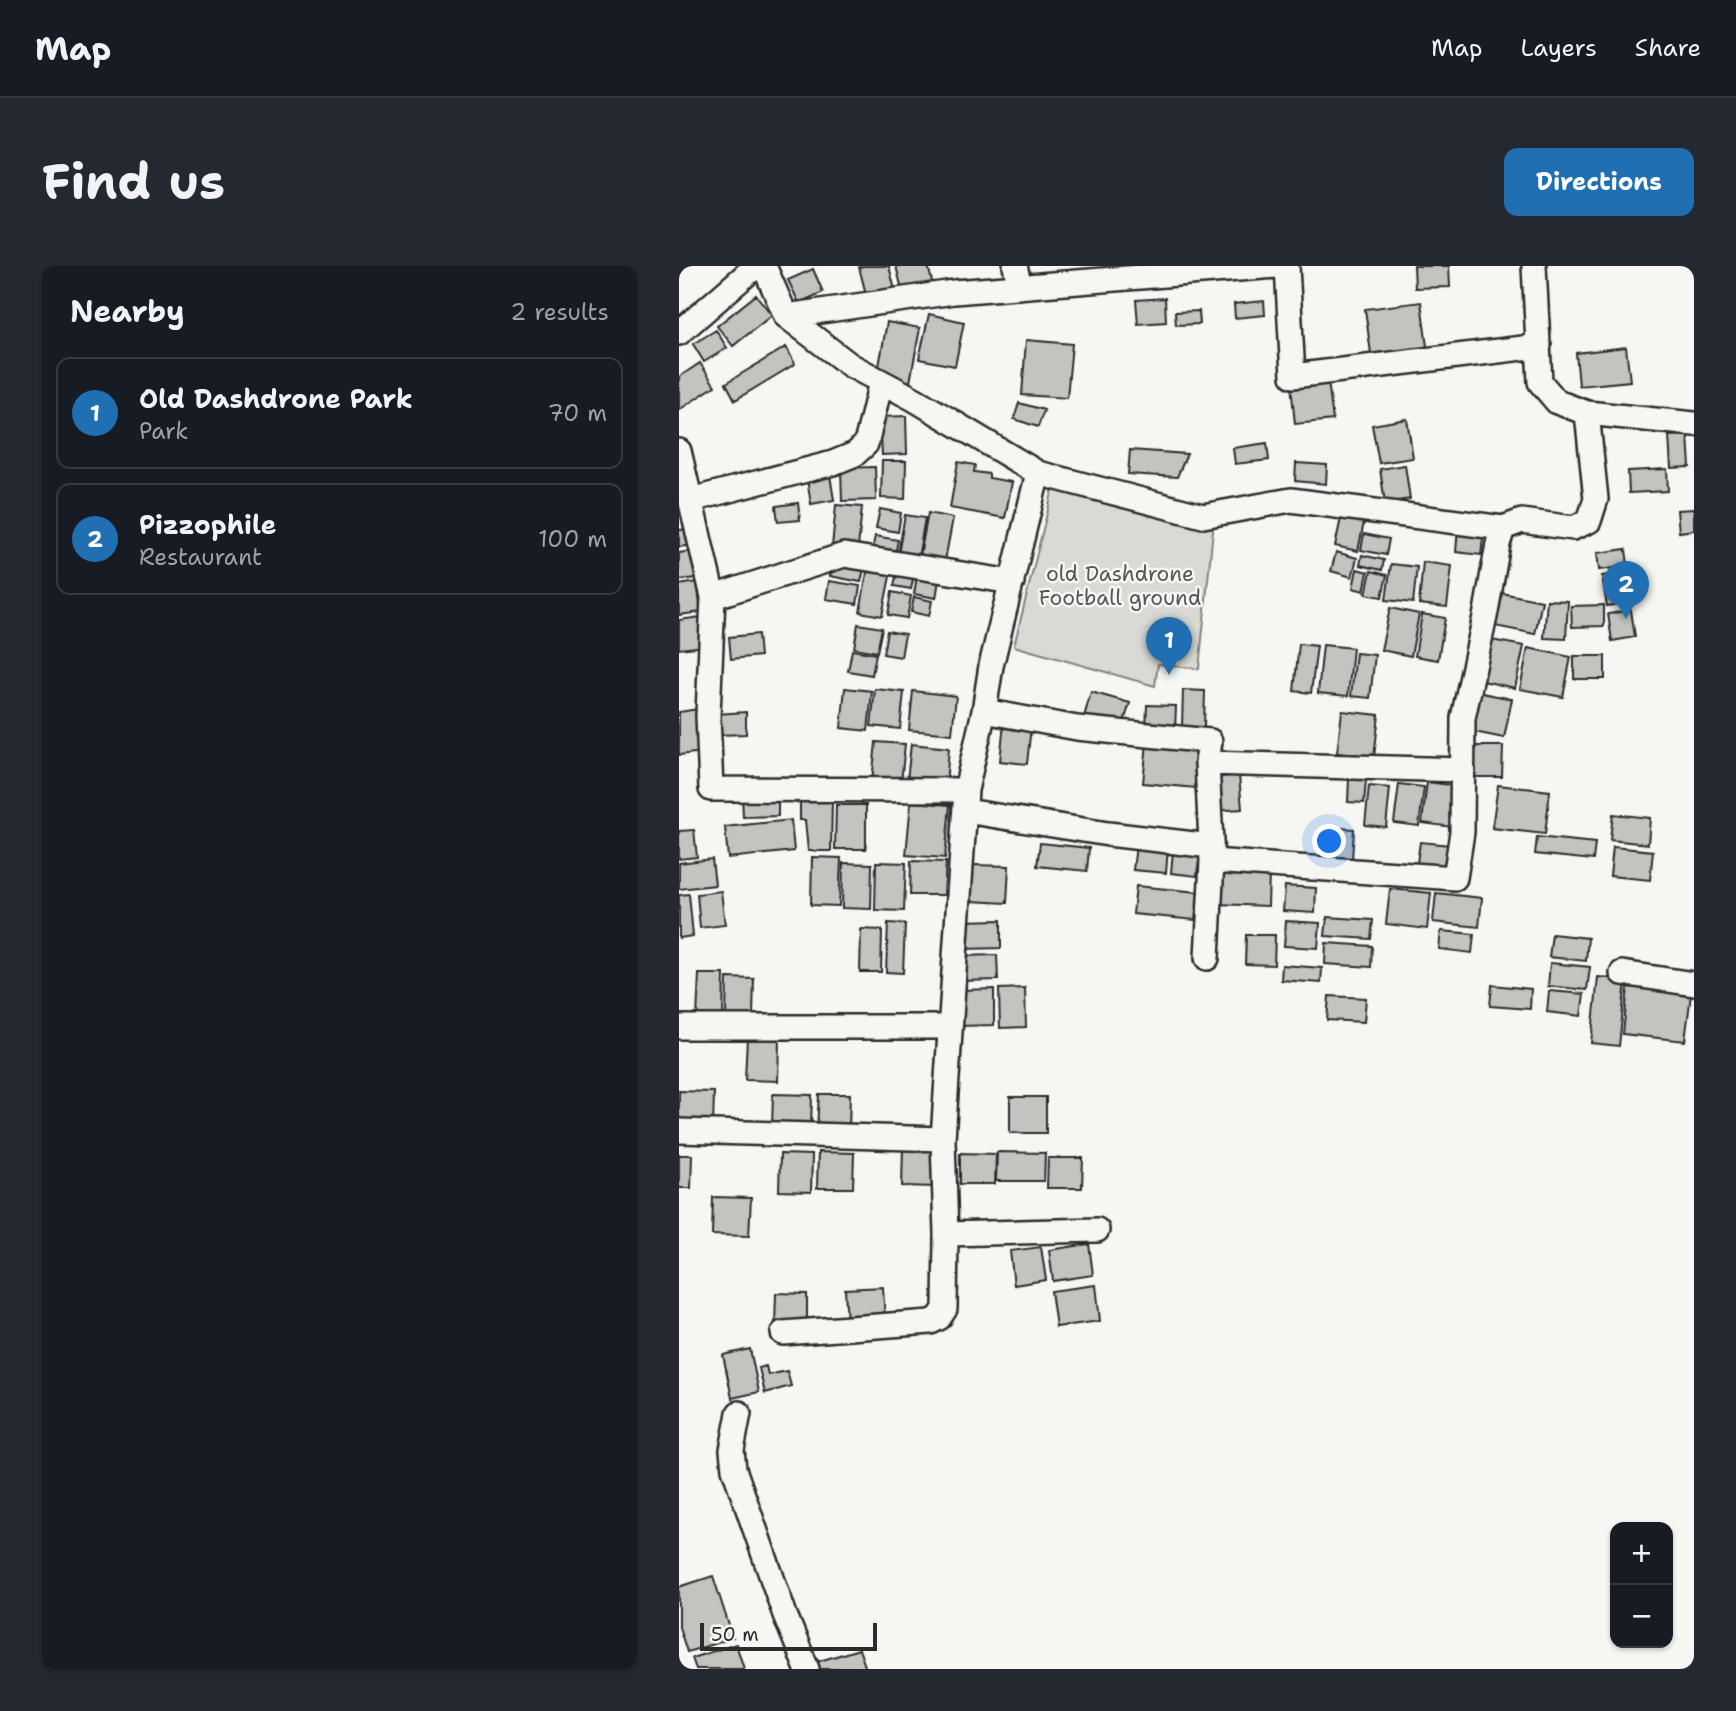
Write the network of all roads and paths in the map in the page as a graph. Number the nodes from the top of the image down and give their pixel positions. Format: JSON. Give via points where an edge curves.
{"nodes":[{"id":1,"x":756,"y":266,"type":"edge"},
{"id":2,"x":764,"y":266,"type":"edge"},
{"id":3,"x":1276,"y":266,"type":"edge"},
{"id":4,"x":1287,"y":266,"type":"edge"},
{"id":5,"x":1534,"y":266,"type":"edge"},
{"id":6,"x":1248,"y":267,"type":"edge"},
{"id":7,"x":1053,"y":275,"type":"edge"},
{"id":8,"x":1017,"y":277,"type":"edge"},
{"id":9,"x":786,"y":316,"type":"junction"},
{"id":10,"x":679,"y":333,"type":"edge"},
{"id":11,"x":1539,"y":346,"type":"junction"},
{"id":12,"x":881,"y":382,"type":"junction"},
{"id":13,"x":1587,"y":413,"type":"junction"},
{"id":14,"x":1694,"y":424,"type":"edge"},
{"id":15,"x":679,"y":451,"type":"edge"},
{"id":16,"x":1038,"y":473,"type":"junction"},
{"id":17,"x":691,"y":500,"type":"junction"},
{"id":18,"x":1503,"y":528,"type":"junction"},
{"id":19,"x":1012,"y":582,"type":"junction"},
{"id":20,"x":713,"y":597,"type":"junction"},
{"id":21,"x":984,"y":711,"type":"junction"},
{"id":22,"x":1206,"y":763,"type":"junction"},
{"id":23,"x":1462,"y":770,"type":"junction"},
{"id":24,"x":966,"y":801,"type":"junction"},
{"id":25,"x":1212,"y":853,"type":"junction"},
{"id":26,"x":1207,"y":958,"type":"dead end"},
{"id":27,"x":1622,"y":973,"type":"dead end"},
{"id":28,"x":1694,"y":984,"type":"edge"},
{"id":29,"x":679,"y":1027,"type":"edge"},
{"id":30,"x":949,"y":1027,"type":"junction"},
{"id":31,"x":679,"y":1131,"type":"edge"},
{"id":32,"x":943,"y":1139,"type":"junction"},
{"id":33,"x":1097,"y":1230,"type":"dead end"},
{"id":34,"x":946,"y":1234,"type":"junction"},
{"id":35,"x":783,"y":1333,"type":"dead end"},
{"id":36,"x":740,"y":1413,"type":"dead end"},
{"id":37,"x":807,"y":1669,"type":"edge"}],
"edges":[{"from":1,"to":10,"type":"street"},
{"from":2,"to":9,"type":"street"},
{"from":3,"to":6,"type":"street"},
{"from":4,"to":11,"type":"street","via":[[1293,376]]},
{"from":5,"to":11,"type":"street"},
{"from":6,"to":7,"type":"street"},
{"from":7,"to":8,"type":"street"},
{"from":8,"to":9,"type":"street","via":[[954,292]]},
{"from":9,"to":12,"type":"street","via":[[849,365]]},
{"from":11,"to":13,"type":"street","via":[[1541,382],[1557,402]]},
{"from":12,"to":16,"type":"street"},
{"from":12,"to":17,"type":"street","via":[[866,444],[856,454]]},
{"from":13,"to":14,"type":"street"},
{"from":13,"to":18,"type":"street","via":[[1596,499],[1589,522],[1573,528],[1522,521]]},
{"from":15,"to":17,"type":"street"},
{"from":16,"to":18,"type":"street","via":[[1203,516],[1291,500]]},
{"from":16,"to":19,"type":"street"},
{"from":17,"to":20,"type":"street"},
{"from":18,"to":23,"type":"street","via":[[1463,718]]},
{"from":19,"to":20,"type":"street","via":[[844,555]]},
{"from":19,"to":21,"type":"street"},
{"from":20,"to":24,"type":"street","via":[[708,715],[711,789]]},
{"from":21,"to":22,"type":"street","via":[[1077,727],[1210,741]]},
{"from":21,"to":24,"type":"street"},
{"from":22,"to":23,"type":"street"},
{"from":22,"to":25,"type":"street"},
{"from":23,"to":25,"type":"street","via":[[1462,832],[1455,878]]},
{"from":24,"to":25,"type":"street"},
{"from":24,"to":30,"type":"street"},
{"from":25,"to":26,"type":"street"},
{"from":27,"to":28,"type":"street"},
{"from":29,"to":30,"type":"street"},
{"from":30,"to":32,"type":"street"},
{"from":31,"to":32,"type":"street"},
{"from":32,"to":34,"type":"street"},
{"from":33,"to":34,"type":"street"},
{"from":34,"to":35,"type":"street","via":[[945,1309],[939,1318]]},
{"from":36,"to":37,"type":"street","via":[[732,1450],[734,1469]]}]}
